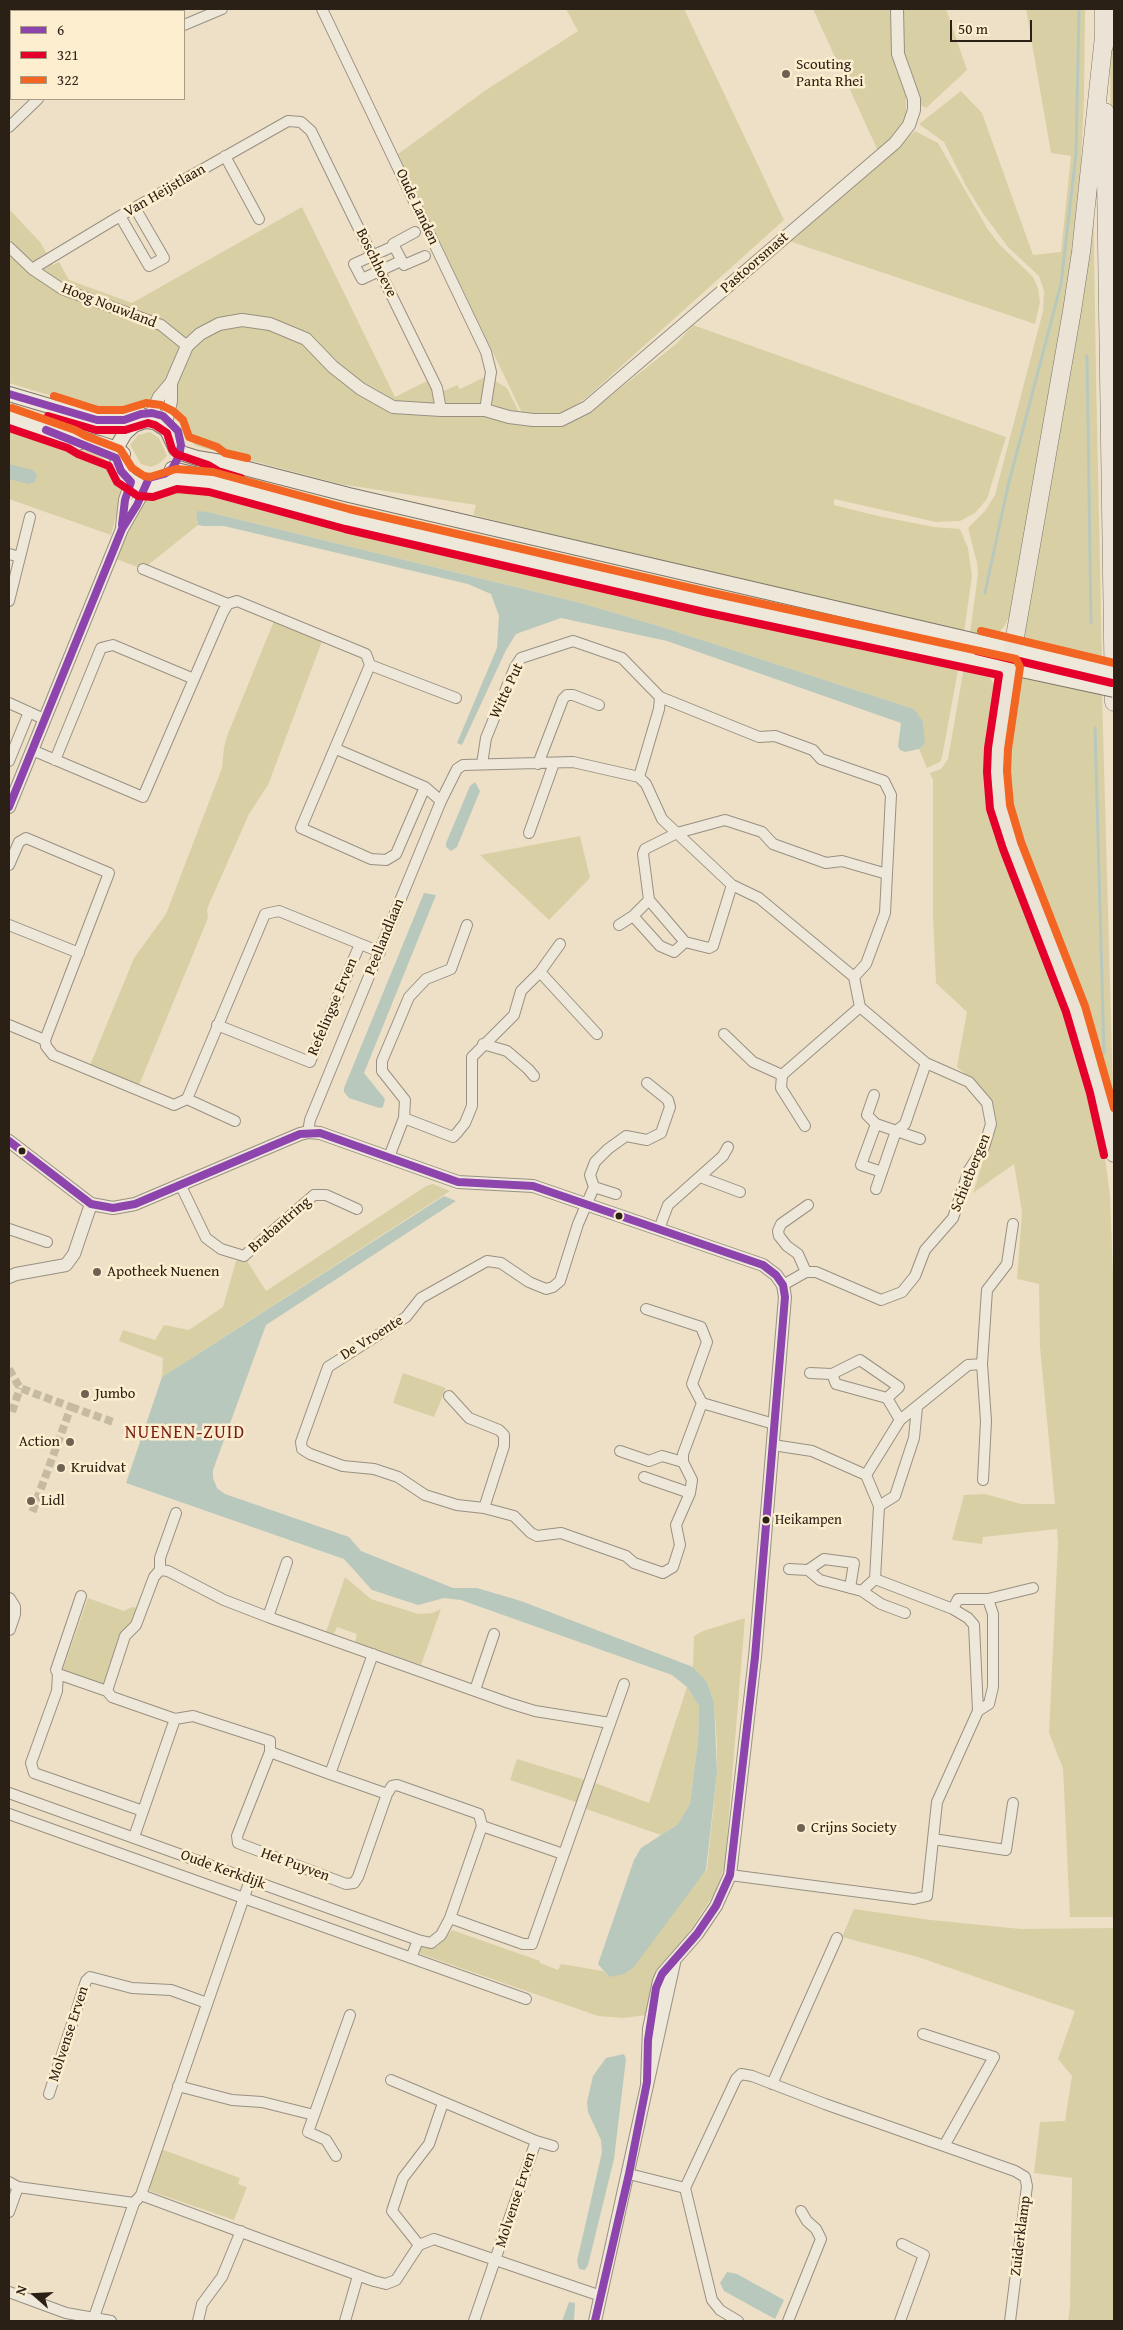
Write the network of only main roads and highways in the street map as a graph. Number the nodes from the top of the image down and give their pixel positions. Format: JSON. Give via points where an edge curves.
{"nodes":[{"id":1,"x":1104,"y":9,"type":"edge"},
{"id":2,"x":1104,"y":36,"type":"junction"},
{"id":3,"x":9,"y":394,"type":"edge"},
{"id":4,"x":9,"y":417,"type":"edge"},
{"id":5,"x":150,"y":417,"type":"junction"},
{"id":6,"x":125,"y":425,"type":"junction"},
{"id":7,"x":180,"y":448,"type":"junction"},
{"id":8,"x":116,"y":453,"type":"junction"},
{"id":9,"x":174,"y":474,"type":"junction"},
{"id":10,"x":148,"y":482,"type":"junction"},
{"id":11,"x":1014,"y":649,"type":"junction"},
{"id":12,"x":1010,"y":667,"type":"junction"},
{"id":13,"x":1114,"y":673,"type":"edge"},
{"id":14,"x":1114,"y":690,"type":"edge"},
{"id":15,"x":1114,"y":702,"type":"edge"},
{"id":16,"x":1114,"y":1153,"type":"edge"}],
"edges":[{"from":1,"to":2,"type":"highway"},
{"from":2,"to":11,"type":"highway","via":[[1081,252]]},
{"from":2,"to":15,"type":"highway"},
{"from":3,"to":6,"type":"main road"},
{"from":4,"to":8,"type":"main road"},
{"from":5,"to":6,"type":"main road","via":[[141,414]]},
{"from":5,"to":7,"type":"main road","via":[[167,430],[176,449]]},
{"from":5,"to":7,"type":"main road","via":[[167,419],[178,431]]},
{"from":6,"to":8,"type":"main road"},
{"from":7,"to":9,"type":"main road"},
{"from":7,"to":11,"type":"main road","via":[[212,462],[358,498]]},
{"from":8,"to":10,"type":"main road","via":[[122,453],[135,474]]},
{"from":8,"to":10,"type":"main road","via":[[121,471],[131,482]]},
{"from":9,"to":10,"type":"main road"},
{"from":9,"to":12,"type":"main road","via":[[202,476],[211,482],[347,519],[735,609]]},
{"from":11,"to":12,"type":"highway"},
{"from":11,"to":13,"type":"main road","bridge":true},
{"from":12,"to":14,"type":"main road","bridge":true},
{"from":12,"to":16,"type":"highway","via":[[998,748],[1000,808],[1075,1009],[1100,1090]]}]}
